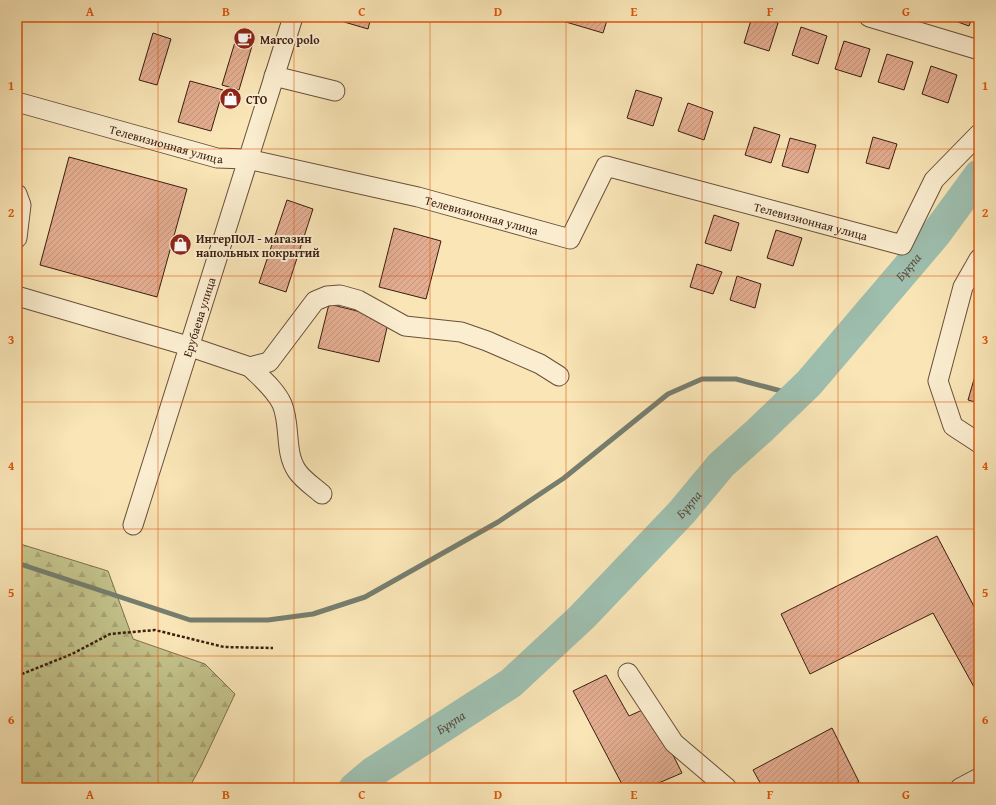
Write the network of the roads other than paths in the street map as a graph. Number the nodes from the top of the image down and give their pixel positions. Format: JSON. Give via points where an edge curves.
{"nodes":[{"id":1,"x":293,"y":17,"type":"edge"},
{"id":2,"x":870,"y":17,"type":"edge"},
{"id":3,"x":979,"y":50,"type":"edge"},
{"id":4,"x":274,"y":76,"type":"junction"},
{"id":5,"x":335,"y":91,"type":"dead end"},
{"id":6,"x":17,"y":102,"type":"edge"},
{"id":7,"x":979,"y":134,"type":"edge"},
{"id":8,"x":247,"y":159,"type":"junction"},
{"id":9,"x":17,"y":194,"type":"edge"},
{"id":10,"x":17,"y":238,"type":"edge"},
{"id":11,"x":979,"y":259,"type":"edge"},
{"id":12,"x":17,"y":296,"type":"edge"},
{"id":13,"x":188,"y":346,"type":"junction"},
{"id":14,"x":250,"y":367,"type":"junction"},
{"id":15,"x":559,"y":376,"type":"dead end"},
{"id":16,"x":979,"y":443,"type":"edge"},
{"id":17,"x":322,"y":494,"type":"dead end"},
{"id":18,"x":133,"y":525,"type":"dead end"},
{"id":19,"x":628,"y":673,"type":"dead end"},
{"id":20,"x":979,"y":778,"type":"edge"},
{"id":21,"x":727,"y":788,"type":"edge"},
{"id":22,"x":960,"y":788,"type":"edge"}],
"edges":[{"from":1,"to":4,"type":"street","name":"Ерубаева улица"},
{"from":2,"to":3,"type":"street"},
{"from":4,"to":5,"type":"street"},
{"from":4,"to":8,"type":"street","name":"Ерубаева улица"},
{"from":6,"to":8,"type":"street","name":"Телевизионная улица","via":[[217,158]]},
{"from":7,"to":8,"type":"street","name":"Телевизионная улица","via":[[934,180],[902,245],[606,166],[570,239],[418,197]]},
{"from":8,"to":13,"type":"street","name":"Ерубаева улица"},
{"from":9,"to":10,"type":"street","via":[[21,205]]},
{"from":11,"to":16,"type":"street","via":[[963,287],[938,381],[953,426]]},
{"from":12,"to":13,"type":"street"},
{"from":13,"to":14,"type":"street"},
{"from":13,"to":18,"type":"street","name":"Ерубаева улица"},
{"from":14,"to":15,"type":"street","via":[[269,362],[315,301],[327,296],[340,295],[358,300],[404,326],[461,332],[487,341],[519,354]]},
{"from":14,"to":17,"type":"street","via":[[276,393],[282,404],[287,421],[291,459],[298,472]]},
{"from":19,"to":21,"type":"street","via":[[674,743]]},
{"from":20,"to":22,"type":"street"}]}
